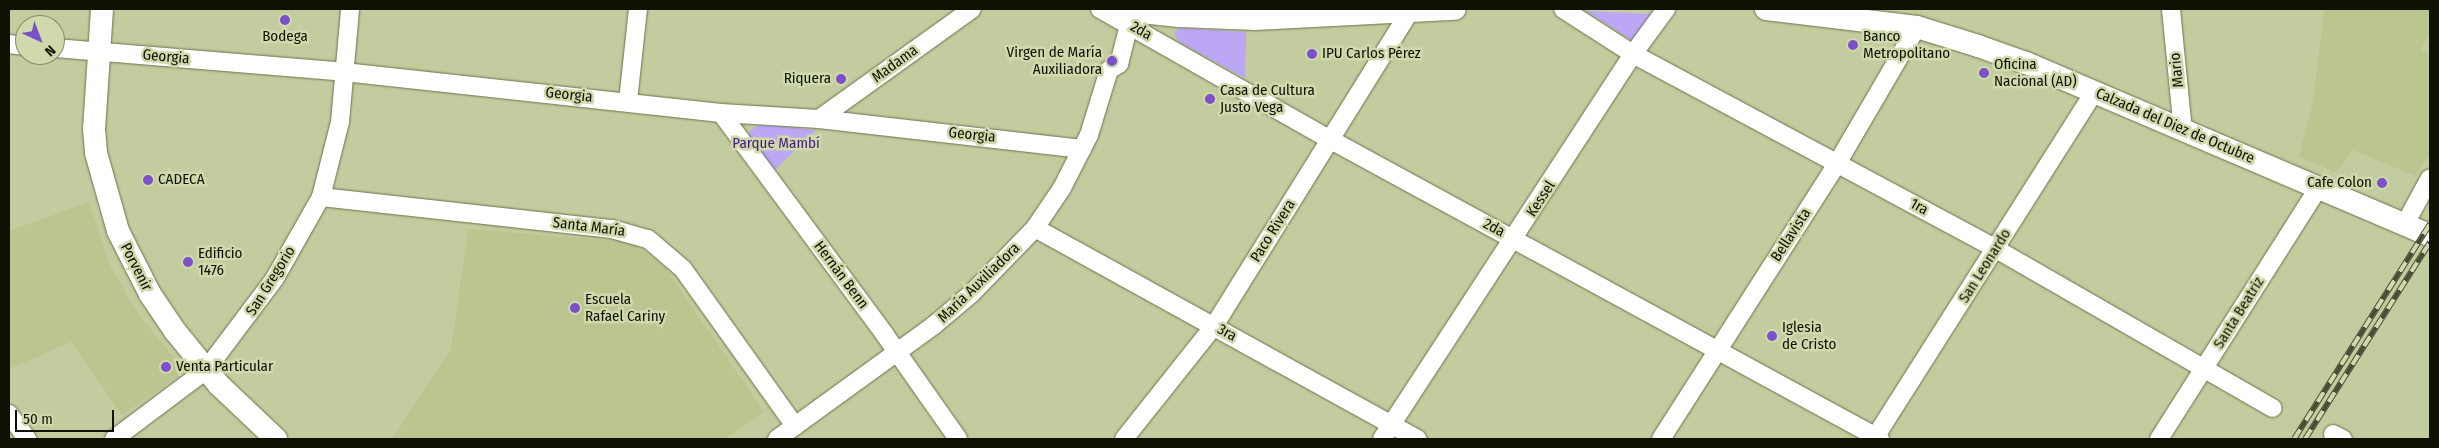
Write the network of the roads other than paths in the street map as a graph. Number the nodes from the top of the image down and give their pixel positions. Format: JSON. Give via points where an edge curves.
{"nodes":[{"id":1,"x":102,"y":9,"type":"edge"},
{"id":2,"x":350,"y":9,"type":"edge"},
{"id":3,"x":638,"y":9,"type":"edge"},
{"id":4,"x":972,"y":9,"type":"edge"},
{"id":5,"x":1442,"y":9,"type":"edge"},
{"id":6,"x":1455,"y":9,"type":"edge"},
{"id":7,"x":1563,"y":9,"type":"edge"},
{"id":8,"x":1666,"y":9,"type":"edge"},
{"id":9,"x":1766,"y":9,"type":"edge"},
{"id":10,"x":2171,"y":9,"type":"edge"},
{"id":11,"x":1792,"y":10,"type":"edge"},
{"id":12,"x":1409,"y":13,"type":"junction"},
{"id":13,"x":1254,"y":14,"type":"edge"},
{"id":14,"x":1122,"y":16,"type":"edge"},
{"id":15,"x":1917,"y":27,"type":"junction"},
{"id":16,"x":65,"y":49,"type":"edge"},
{"id":17,"x":98,"y":51,"type":"junction"},
{"id":18,"x":1633,"y":54,"type":"junction"},
{"id":19,"x":1109,"y":70,"type":"junction"},
{"id":20,"x":344,"y":72,"type":"junction"},
{"id":21,"x":2094,"y":92,"type":"junction"},
{"id":22,"x":628,"y":102,"type":"junction"},
{"id":23,"x":720,"y":113,"type":"junction"},
{"id":24,"x":819,"y":119,"type":"junction"},
{"id":25,"x":2182,"y":131,"type":"junction"},
{"id":26,"x":1331,"y":140,"type":"junction"},
{"id":27,"x":1082,"y":149,"type":"junction"},
{"id":28,"x":1838,"y":162,"type":"junction"},
{"id":29,"x":2430,"y":178,"type":"edge"},
{"id":30,"x":2319,"y":187,"type":"junction"},
{"id":31,"x":321,"y":197,"type":"junction"},
{"id":32,"x":2405,"y":224,"type":"junction"},
{"id":33,"x":1035,"y":228,"type":"junction"},
{"id":34,"x":2430,"y":235,"type":"edge"},
{"id":35,"x":1515,"y":239,"type":"junction"},
{"id":36,"x":1996,"y":249,"type":"junction"},
{"id":37,"x":1214,"y":326,"type":"junction"},
{"id":38,"x":1718,"y":349,"type":"junction"},
{"id":39,"x":898,"y":353,"type":"junction"},
{"id":40,"x":2204,"y":369,"type":"junction"},
{"id":41,"x":206,"y":370,"type":"junction"},
{"id":42,"x":2273,"y":408,"type":"dead end"},
{"id":43,"x":9,"y":414,"type":"edge"},
{"id":44,"x":795,"y":426,"type":"junction"},
{"id":45,"x":1387,"y":432,"type":"edge"},
{"id":46,"x":27,"y":439,"type":"edge"},
{"id":47,"x":114,"y":439,"type":"edge"},
{"id":48,"x":276,"y":439,"type":"edge"},
{"id":49,"x":777,"y":439,"type":"edge"},
{"id":50,"x":958,"y":439,"type":"edge"},
{"id":51,"x":1124,"y":439,"type":"edge"},
{"id":52,"x":1418,"y":439,"type":"edge"},
{"id":53,"x":1661,"y":439,"type":"edge"},
{"id":54,"x":1877,"y":439,"type":"edge"},
{"id":55,"x":2159,"y":439,"type":"edge"}],
"edges":[{"from":1,"to":17,"type":"main road","name":"Porvenir"},
{"from":2,"to":20,"type":"street","name":"San Gregorio"},
{"from":3,"to":22,"type":"street"},
{"from":4,"to":24,"type":"street","name":"Madama"},
{"from":5,"to":6,"type":"main road"},
{"from":5,"to":12,"type":"main road"},
{"from":7,"to":18,"type":"street","name":"1ra"},
{"from":8,"to":18,"type":"street","name":"Kessel"},
{"from":9,"to":11,"type":"main road","name":"Calzada del Diez de Octubre"},
{"from":10,"to":25,"type":"street","name":"Mario"},
{"from":11,"to":15,"type":"main road","name":"Calzada del Diez de Octubre"},
{"from":12,"to":13,"type":"main road"},
{"from":12,"to":26,"type":"street","name":"Paco Rivera"},
{"from":13,"to":14,"type":"main road"},
{"from":14,"to":19,"type":"street","name":"María Auxiliadora","via":[[1105,62]]},
{"from":14,"to":19,"type":"street","name":"María Auxiliadora","via":[[1118,66]]},
{"from":14,"to":26,"type":"street","name":"2da"},
{"from":15,"to":21,"type":"main road","name":"Calzada del Diez de Octubre","via":[[2018,60]]},
{"from":15,"to":28,"type":"street","name":"Bellavista"},
{"from":16,"to":17,"type":"street","name":"Georgia"},
{"from":17,"to":20,"type":"street","name":"Georgia"},
{"from":17,"to":41,"type":"main road","name":"Porvenir","via":[[96,152],[118,231],[150,294]]},
{"from":18,"to":28,"type":"street","name":"1ra"},
{"from":18,"to":35,"type":"street","name":"Kessel"},
{"from":19,"to":27,"type":"street","name":"María Auxiliadora"},
{"from":20,"to":22,"type":"street","name":"Georgia"},
{"from":20,"to":31,"type":"street","name":"San Gregorio","via":[[340,122]]},
{"from":21,"to":25,"type":"main road","name":"Calzada del Diez de Octubre"},
{"from":21,"to":36,"type":"street","name":"San Leonardo"},
{"from":22,"to":23,"type":"street","name":"Georgia"},
{"from":23,"to":24,"type":"street","name":"Georgia"},
{"from":23,"to":39,"type":"street","name":"Hernán Benn"},
{"from":24,"to":27,"type":"street","name":"Georgia"},
{"from":25,"to":30,"type":"main road","name":"Calzada del Diez de Octubre"},
{"from":26,"to":35,"type":"street","name":"2da"},
{"from":26,"to":37,"type":"street","name":"Paco Rivera"},
{"from":27,"to":33,"type":"street","name":"María Auxiliadora","via":[[1062,188]]},
{"from":28,"to":36,"type":"street","name":"1ra"},
{"from":28,"to":38,"type":"street","name":"Bellavista"},
{"from":29,"to":32,"type":"street"},
{"from":30,"to":32,"type":"main road","name":"Calzada del Diez de Octubre"},
{"from":30,"to":40,"type":"street","name":"Santa Beatriz"},
{"from":31,"to":41,"type":"street","name":"San Gregorio","via":[[275,278]]},
{"from":31,"to":44,"type":"street","name":"Santa María","via":[[612,229],[648,239],[683,269]]},
{"from":32,"to":34,"type":"main road","name":"Calzada del Diez de Octubre"},
{"from":33,"to":37,"type":"street","name":"3ra"},
{"from":33,"to":39,"type":"street","name":"María Auxiliadora","via":[[972,293]]},
{"from":35,"to":38,"type":"street","name":"2da"},
{"from":35,"to":45,"type":"street","name":"Kessel"},
{"from":36,"to":40,"type":"street","name":"1ra"},
{"from":36,"to":54,"type":"street","name":"San Leonardo"},
{"from":37,"to":45,"type":"street","name":"3ra"},
{"from":37,"to":51,"type":"street","name":"Paco Rivera"},
{"from":38,"to":53,"type":"street","name":"Bellavista"},
{"from":38,"to":54,"type":"street","name":"2da"},
{"from":39,"to":44,"type":"street","name":"María Auxiliadora"},
{"from":39,"to":50,"type":"street","name":"Hernán Benn"},
{"from":40,"to":42,"type":"street","name":"1ra"},
{"from":40,"to":55,"type":"street","name":"Santa Beatriz"},
{"from":41,"to":47,"type":"street","name":"San Gregorio"},
{"from":41,"to":48,"type":"main road","name":"Porvenir"},
{"from":43,"to":46,"type":"street"},
{"from":44,"to":49,"type":"street","name":"María Auxiliadora"},
{"from":45,"to":52,"type":"street","name":"3ra"}]}
